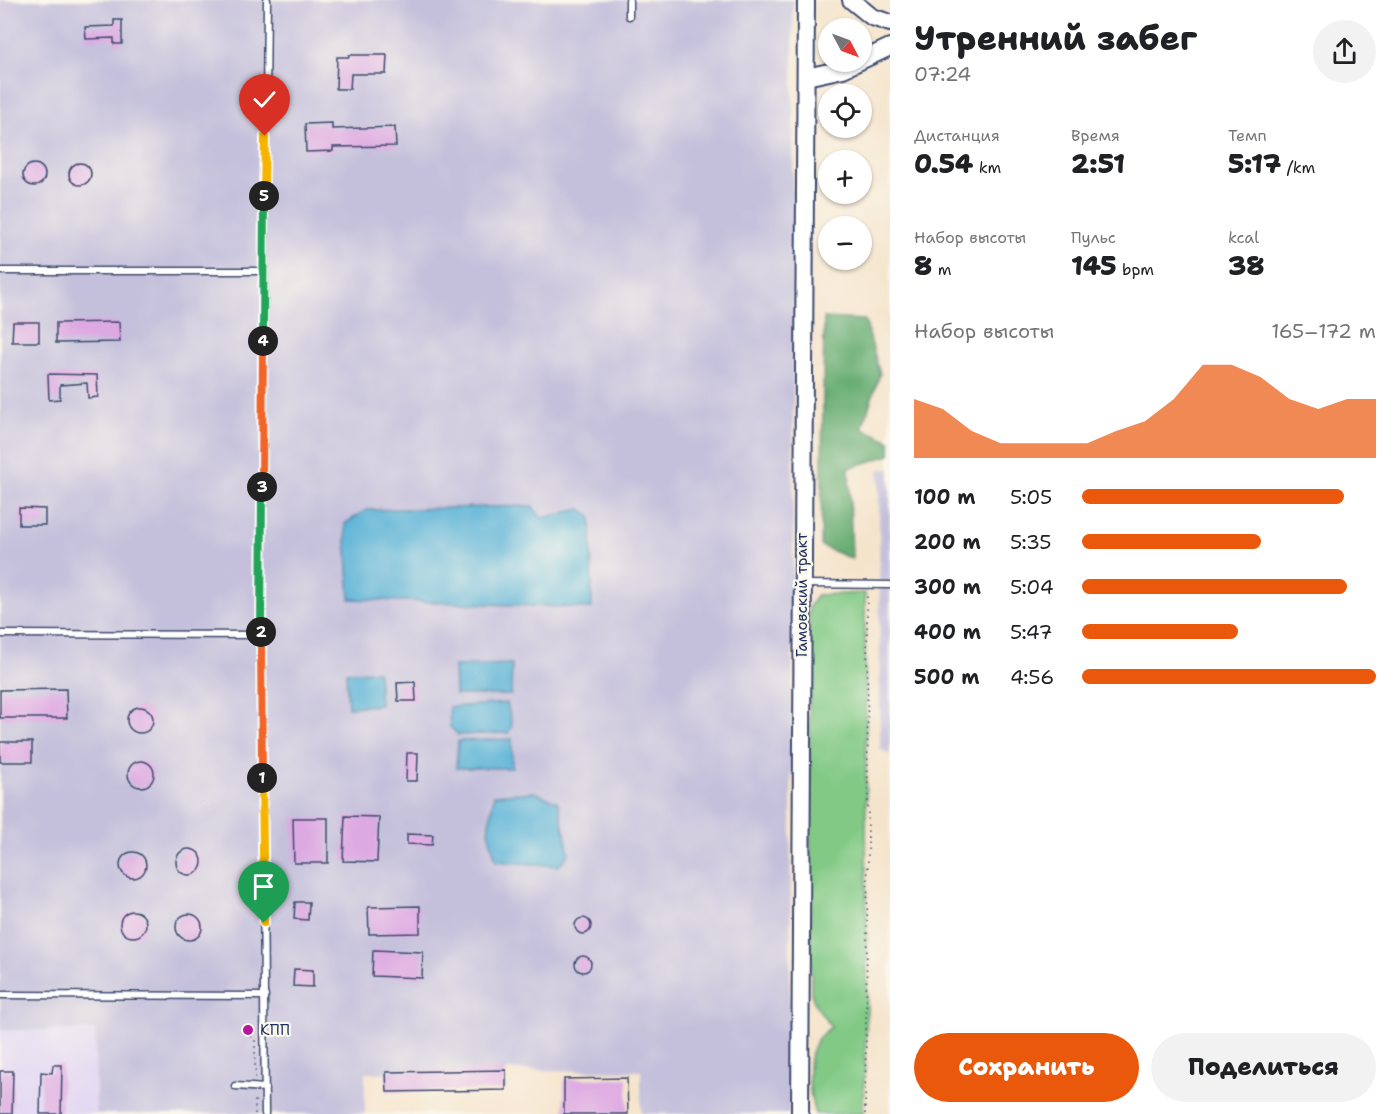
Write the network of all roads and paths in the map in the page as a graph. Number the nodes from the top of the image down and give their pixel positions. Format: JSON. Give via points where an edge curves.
{"nodes":[{"id":1,"x":267,"y":0,"type":"edge"},
{"id":2,"x":629,"y":0,"type":"edge"},
{"id":3,"x":806,"y":0,"type":"edge"},
{"id":4,"x":851,"y":0,"type":"edge"},
{"id":5,"x":629,"y":16,"type":"dead end"},
{"id":6,"x":890,"y":23,"type":"edge"},
{"id":7,"x":890,"y":47,"type":"edge"},
{"id":8,"x":806,"y":77,"type":"junction"},
{"id":9,"x":0,"y":271,"type":"edge"},
{"id":10,"x":263,"y":271,"type":"junction"},
{"id":11,"x":802,"y":584,"type":"junction"},
{"id":12,"x":867,"y":585,"type":"junction"},
{"id":13,"x":890,"y":585,"type":"edge"},
{"id":14,"x":0,"y":634,"type":"edge"},
{"id":15,"x":261,"y":635,"type":"junction"},
{"id":16,"x":0,"y":995,"type":"edge"},
{"id":17,"x":265,"y":996,"type":"junction"},
{"id":18,"x":251,"y":1036,"type":"dead end"},
{"id":19,"x":235,"y":1086,"type":"dead end"},
{"id":20,"x":255,"y":1087,"type":"junction"},
{"id":21,"x":265,"y":1088,"type":"junction"},
{"id":22,"x":255,"y":1114,"type":"edge"},
{"id":23,"x":265,"y":1114,"type":"edge"},
{"id":24,"x":800,"y":1114,"type":"edge"},
{"id":25,"x":865,"y":1114,"type":"edge"}],
"edges":[{"from":1,"to":10,"type":"lane"},
{"from":2,"to":5,"type":"lane"},
{"from":3,"to":8,"type":"street","name":"Гамовский тракт"},
{"from":4,"to":6,"type":"street","via":[[872,16]]},
{"from":7,"to":8,"type":"street","via":[[843,69]]},
{"from":8,"to":11,"type":"street","name":"Гамовский тракт"},
{"from":9,"to":10,"type":"lane"},
{"from":10,"to":15,"type":"lane"},
{"from":11,"to":12,"type":"lane"},
{"from":11,"to":24,"type":"street","name":"Гамовский тракт"},
{"from":12,"to":13,"type":"lane"},
{"from":12,"to":25,"type":"path"},
{"from":14,"to":15,"type":"lane"},
{"from":15,"to":17,"type":"lane"},
{"from":16,"to":17,"type":"lane"},
{"from":17,"to":21,"type":"lane"},
{"from":18,"to":20,"type":"path","via":[[255,1040]]},
{"from":19,"to":20,"type":"lane"},
{"from":20,"to":21,"type":"lane"},
{"from":20,"to":22,"type":"path"},
{"from":21,"to":23,"type":"lane"}]}
